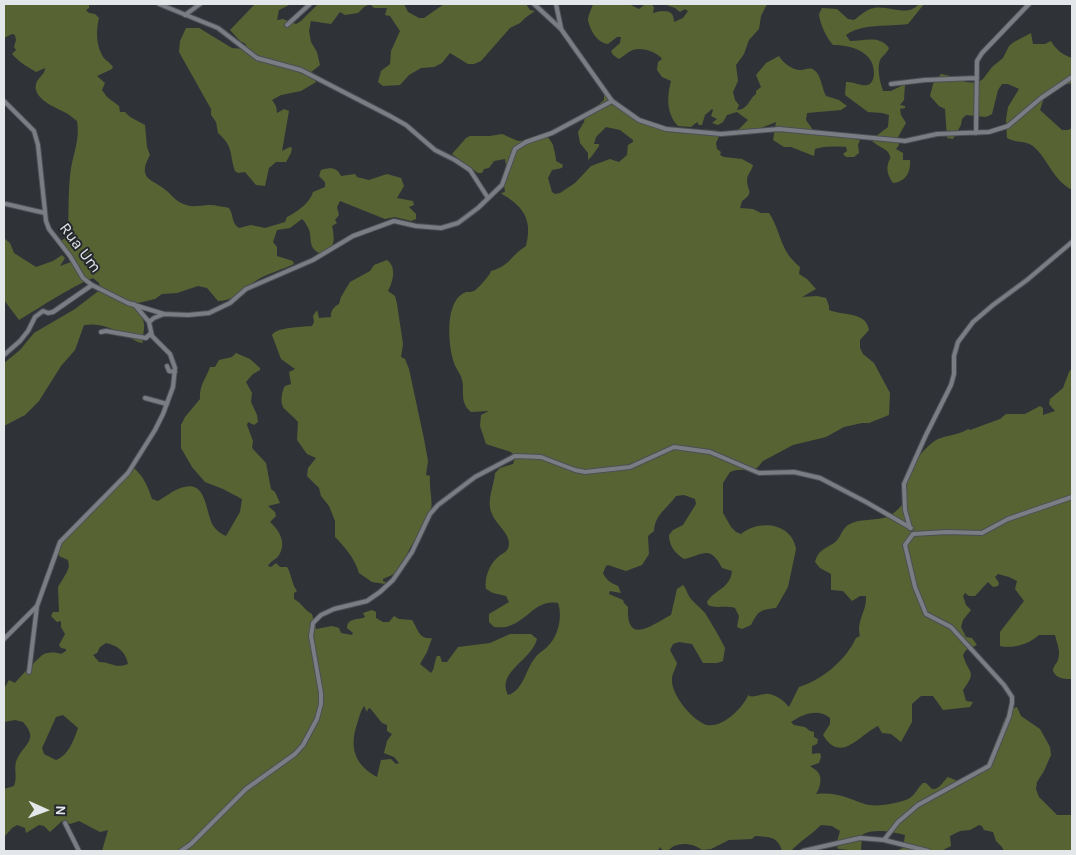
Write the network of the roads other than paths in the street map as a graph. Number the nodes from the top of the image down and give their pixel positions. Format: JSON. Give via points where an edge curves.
{"nodes":[{"id":1,"x":159,"y":4,"type":"edge"},
{"id":2,"x":200,"y":4,"type":"edge"},
{"id":3,"x":310,"y":4,"type":"edge"},
{"id":4,"x":534,"y":4,"type":"edge"},
{"id":5,"x":556,"y":4,"type":"edge"},
{"id":6,"x":1029,"y":4,"type":"edge"},
{"id":7,"x":185,"y":15,"type":"junction"},
{"id":8,"x":287,"y":25,"type":"dead end"},
{"id":9,"x":561,"y":29,"type":"junction"},
{"id":10,"x":1072,"y":77,"type":"edge"},
{"id":11,"x":977,"y":78,"type":"junction"},
{"id":12,"x":890,"y":84,"type":"dead end"},
{"id":13,"x":4,"y":101,"type":"edge"},
{"id":14,"x":612,"y":101,"type":"junction"},
{"id":15,"x":976,"y":133,"type":"junction"},
{"id":16,"x":488,"y":198,"type":"junction"},
{"id":17,"x":6,"y":204,"type":"dead end"},
{"id":18,"x":45,"y":213,"type":"junction"},
{"id":19,"x":1072,"y":242,"type":"edge"},
{"id":20,"x":92,"y":285,"type":"junction"},
{"id":21,"x":134,"y":304,"type":"junction"},
{"id":22,"x":164,"y":314,"type":"junction"},
{"id":23,"x":149,"y":322,"type":"junction"},
{"id":24,"x":102,"y":332,"type":"dead end"},
{"id":25,"x":151,"y":333,"type":"junction"},
{"id":26,"x":4,"y":355,"type":"edge"},
{"id":27,"x":167,"y":366,"type":"dead end"},
{"id":28,"x":175,"y":372,"type":"junction"},
{"id":29,"x":145,"y":398,"type":"dead end"},
{"id":30,"x":167,"y":404,"type":"junction"},
{"id":31,"x":1072,"y":497,"type":"edge"},
{"id":32,"x":911,"y":528,"type":"junction"},
{"id":33,"x":912,"y":534,"type":"junction"},
{"id":34,"x":37,"y":606,"type":"junction"},
{"id":35,"x":4,"y":639,"type":"edge"},
{"id":36,"x":29,"y":672,"type":"dead end"},
{"id":37,"x":65,"y":823,"type":"dead end"},
{"id":38,"x":884,"y":840,"type":"junction"},
{"id":39,"x":79,"y":851,"type":"edge"},
{"id":40,"x":181,"y":851,"type":"edge"},
{"id":41,"x":803,"y":851,"type":"edge"},
{"id":42,"x":928,"y":851,"type":"edge"}],
"edges":[{"from":1,"to":7,"type":"street"},
{"from":2,"to":7,"type":"street"},
{"from":3,"to":8,"type":"street"},
{"from":4,"to":9,"type":"street"},
{"from":5,"to":9,"type":"street"},
{"from":6,"to":11,"type":"street","via":[[977,60]]},
{"from":7,"to":16,"type":"street","via":[[218,28],[257,58],[301,70],[406,125],[435,150],[470,170]]},
{"from":9,"to":14,"type":"street"},
{"from":10,"to":15,"type":"street","via":[[1008,126]]},
{"from":11,"to":12,"type":"street"},
{"from":11,"to":15,"type":"street"},
{"from":13,"to":18,"type":"street","name":"Rua Um","via":[[34,131]]},
{"from":14,"to":15,"type":"street","via":[[639,120],[654,126],[721,134],[779,129],[905,141],[937,134]]},
{"from":14,"to":16,"type":"street","name":"Rua Um","via":[[515,149],[502,185]]},
{"from":16,"to":22,"type":"street","name":"Rua Um","via":[[458,223],[441,228],[394,221],[353,236],[313,260],[246,289],[230,303],[209,313],[188,316]]},
{"from":17,"to":18,"type":"street"},
{"from":18,"to":20,"type":"street","name":"Rua Um","via":[[49,229],[83,278]]},
{"from":19,"to":32,"type":"street","via":[[973,322],[958,342],[951,385],[904,484],[905,510]]},
{"from":20,"to":21,"type":"street","name":"Rua Um"},
{"from":20,"to":26,"type":"street","via":[[52,312],[43,311],[35,317],[28,331]]},
{"from":21,"to":22,"type":"street","name":"Rua Um"},
{"from":21,"to":23,"type":"street"},
{"from":22,"to":23,"type":"street"},
{"from":23,"to":25,"type":"street"},
{"from":24,"to":25,"type":"street","via":[[140,338]]},
{"from":25,"to":28,"type":"street","via":[[170,354]]},
{"from":27,"to":28,"type":"street","via":[[169,371]]},
{"from":28,"to":30,"type":"street"},
{"from":29,"to":30,"type":"street"},
{"from":30,"to":34,"type":"street","via":[[128,473],[60,542]]},
{"from":31,"to":33,"type":"street","via":[[1008,519],[982,533]]},
{"from":32,"to":33,"type":"street"},
{"from":32,"to":40,"type":"street","via":[[820,478],[794,472],[758,473],[710,452],[674,447],[630,467],[585,472],[541,457],[512,457],[475,477],[438,505],[398,574],[380,592],[367,601],[327,611],[316,619],[311,636],[321,704],[303,745],[246,789]]},
{"from":33,"to":38,"type":"street","via":[[906,544],[907,554],[925,612],[952,628],[1004,685],[1012,703],[989,766],[918,805],[898,822]]},
{"from":34,"to":35,"type":"street"},
{"from":34,"to":36,"type":"street"},
{"from":37,"to":39,"type":"street"},
{"from":38,"to":41,"type":"street","via":[[856,838]]},
{"from":38,"to":42,"type":"street"}]}
